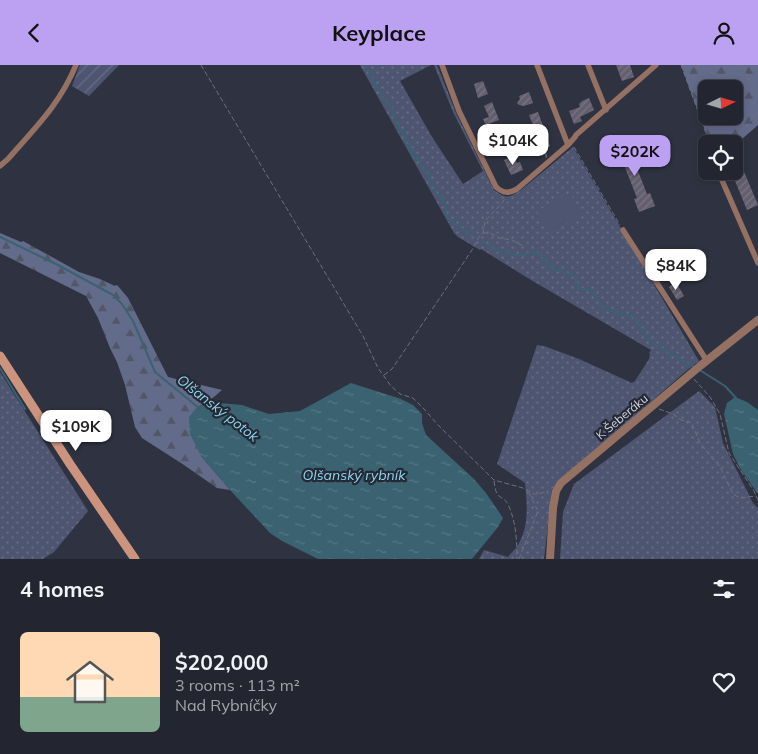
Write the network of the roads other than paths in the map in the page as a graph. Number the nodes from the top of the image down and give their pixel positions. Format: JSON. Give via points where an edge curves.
{"nodes":[{"id":1,"x":76,"y":65,"type":"edge"},
{"id":2,"x":442,"y":65,"type":"edge"},
{"id":3,"x":537,"y":65,"type":"edge"},
{"id":4,"x":588,"y":65,"type":"edge"},
{"id":5,"x":656,"y":65,"type":"edge"},
{"id":6,"x":606,"y":110,"type":"junction"},
{"id":7,"x":573,"y":140,"type":"junction"},
{"id":8,"x":0,"y":166,"type":"edge"},
{"id":9,"x":722,"y":180,"type":"edge"},
{"id":10,"x":623,"y":230,"type":"road end"},
{"id":11,"x":758,"y":263,"type":"edge"},
{"id":12,"x":758,"y":320,"type":"edge"},
{"id":13,"x":0,"y":356,"type":"edge"},
{"id":14,"x":698,"y":368,"type":"junction"},
{"id":15,"x":135,"y":559,"type":"edge"},
{"id":16,"x":550,"y":559,"type":"edge"}],
"edges":[{"from":1,"to":8,"type":"street","via":[[50,111]]},
{"from":2,"to":7,"type":"street","via":[[459,111],[496,187],[502,192],[517,189]]},
{"from":3,"to":7,"type":"street"},
{"from":4,"to":6,"type":"street"},
{"from":5,"to":6,"type":"street"},
{"from":6,"to":7,"type":"street"},
{"from":9,"to":11,"type":"street"},
{"from":10,"to":14,"type":"street"},
{"from":12,"to":14,"type":"street","name":"K Šeberáku"},
{"from":13,"to":15,"type":"main road"},
{"from":14,"to":16,"type":"street","name":"K Šeberáku","via":[[561,483],[553,508]]}]}
